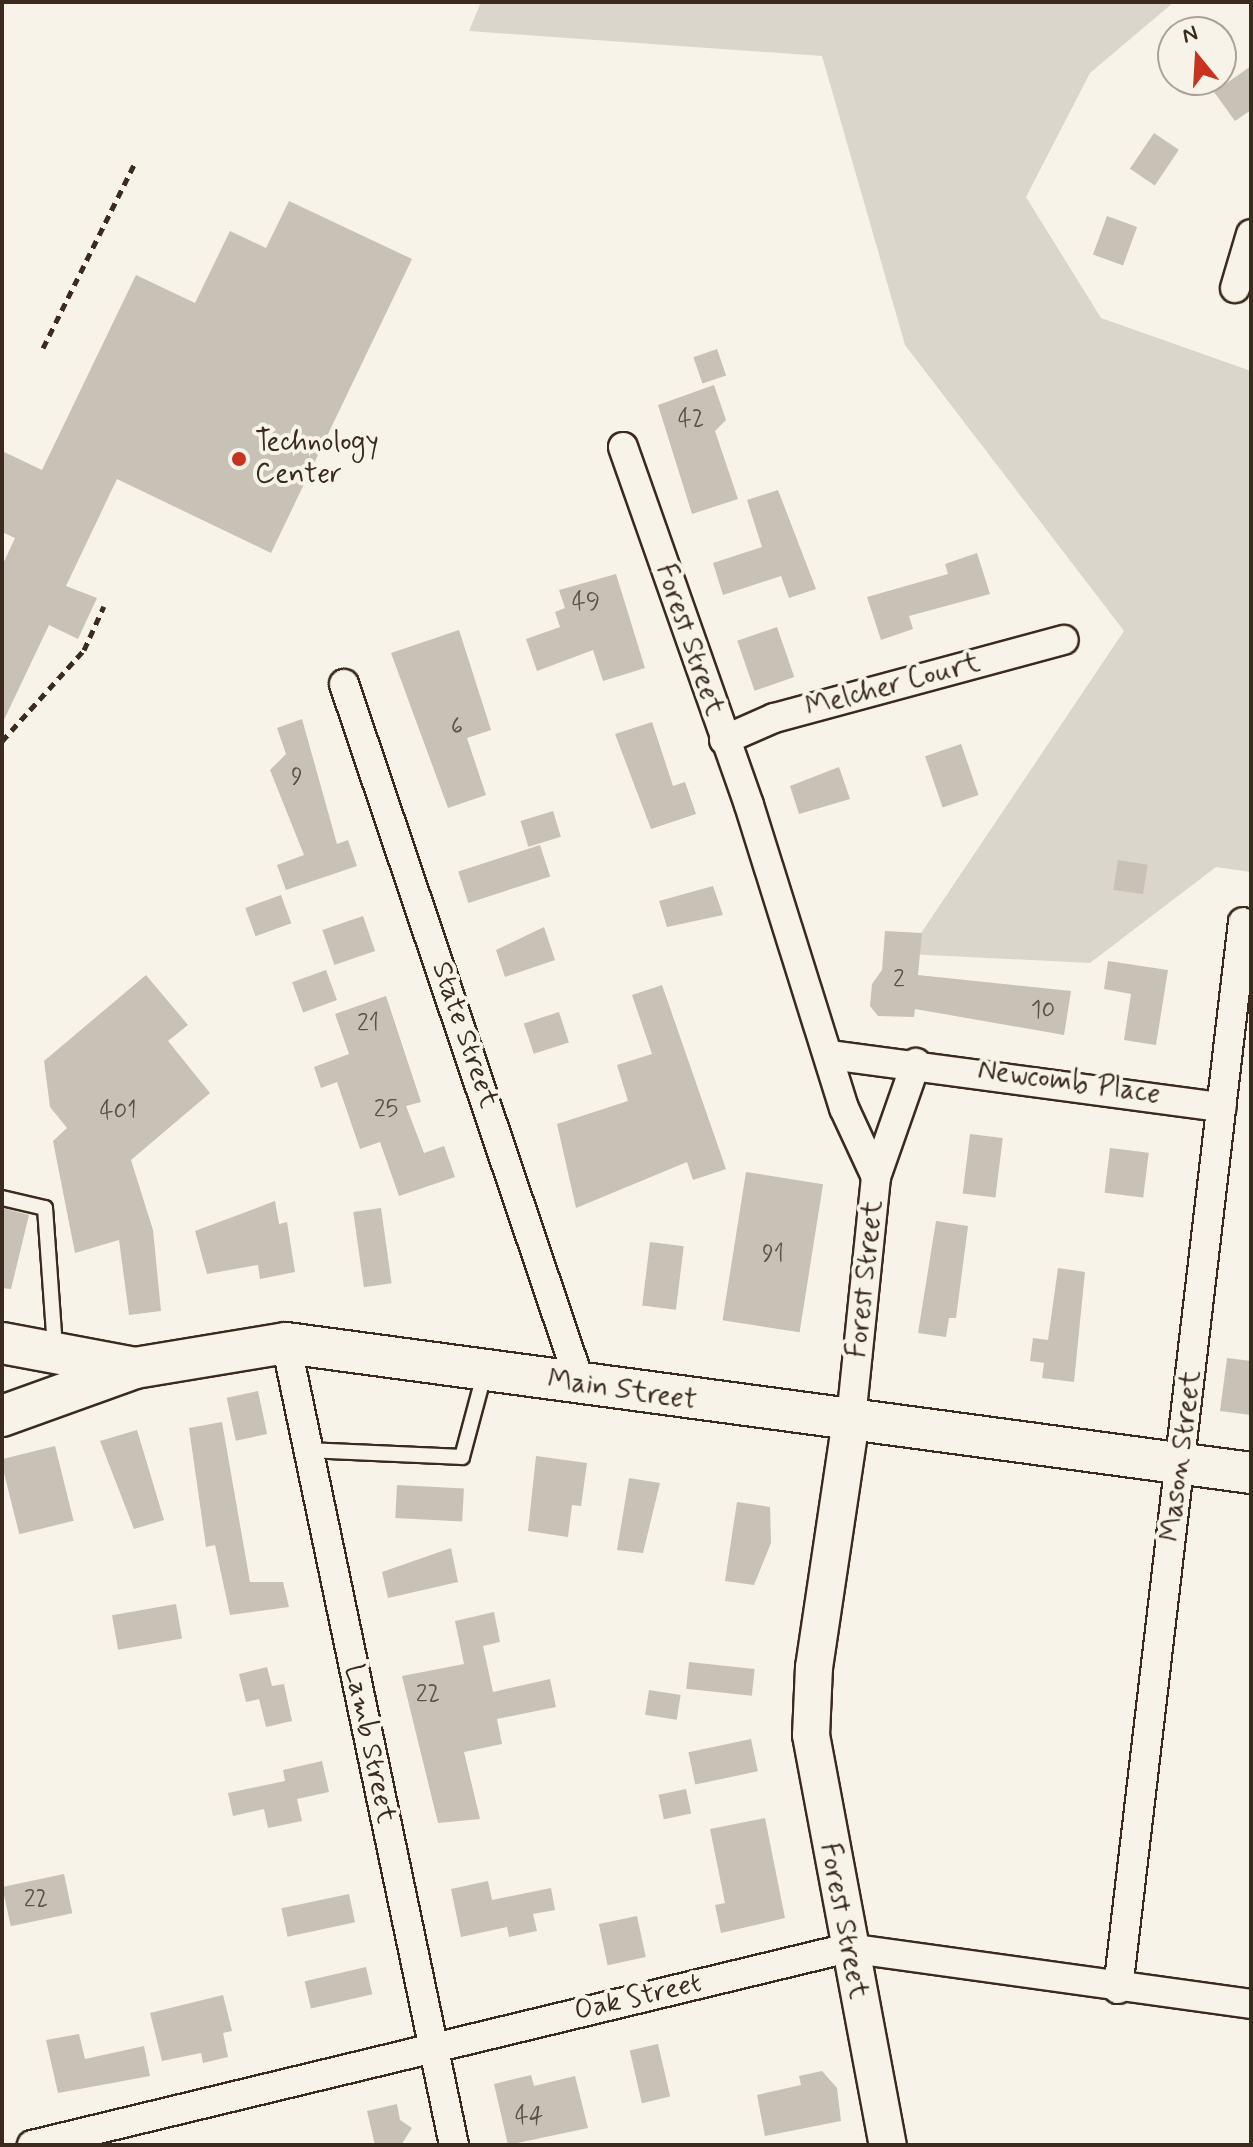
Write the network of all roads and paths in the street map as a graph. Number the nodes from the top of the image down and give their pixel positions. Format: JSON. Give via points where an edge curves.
{"nodes":[{"id":1,"x":135,"y":163,"type":"dead end"},
{"id":2,"x":1251,"y":234,"type":"edge"},
{"id":3,"x":1235,"y":288,"type":"dead end"},
{"id":4,"x":43,"y":348,"type":"dead end"},
{"id":5,"x":623,"y":447,"type":"dead end"},
{"id":6,"x":104,"y":606,"type":"dead end"},
{"id":7,"x":1064,"y":640,"type":"dead end"},
{"id":8,"x":344,"y":684,"type":"dead end"},
{"id":9,"x":724,"y":740,"type":"junction"},
{"id":10,"x":2,"y":741,"type":"edge"},
{"id":11,"x":1243,"y":922,"type":"dead end"},
{"id":12,"x":830,"y":1055,"type":"junction"},
{"id":13,"x":916,"y":1063,"type":"junction"},
{"id":14,"x":1222,"y":1107,"type":"junction"},
{"id":15,"x":876,"y":1177,"type":"junction"},
{"id":16,"x":2,"y":1198,"type":"edge"},
{"id":17,"x":2,"y":1343,"type":"edge"},
{"id":18,"x":286,"y":1343,"type":"junction"},
{"id":19,"x":55,"y":1349,"type":"junction"},
{"id":20,"x":135,"y":1368,"type":"junction"},
{"id":21,"x":485,"y":1370,"type":"junction"},
{"id":22,"x":581,"y":1386,"type":"junction"},
{"id":23,"x":2,"y":1416,"type":"edge"},
{"id":24,"x":851,"y":1420,"type":"junction"},
{"id":25,"x":308,"y":1450,"type":"junction"},
{"id":26,"x":1182,"y":1464,"type":"junction"},
{"id":27,"x":1251,"y":1473,"type":"edge"},
{"id":28,"x":848,"y":1948,"type":"junction"},
{"id":29,"x":1118,"y":1989,"type":"junction"},
{"id":30,"x":1251,"y":2004,"type":"edge"},
{"id":31,"x":433,"y":2048,"type":"junction"},
{"id":32,"x":32,"y":2145,"type":"edge"},
{"id":33,"x":454,"y":2145,"type":"edge"},
{"id":34,"x":888,"y":2145,"type":"edge"}],
"edges":[{"from":1,"to":4,"type":"path"},
{"from":2,"to":3,"type":"street"},
{"from":5,"to":9,"type":"street","name":"Forest Street"},
{"from":6,"to":10,"type":"path","via":[[84,650]]},
{"from":7,"to":9,"type":"street","name":"Melcher Court","via":[[774,718]]},
{"from":8,"to":22,"type":"street","name":"State Street"},
{"from":9,"to":12,"type":"street","name":"Forest Street"},
{"from":11,"to":14,"type":"street","name":"Mason Street"},
{"from":12,"to":13,"type":"street","name":"Newcomb Place"},
{"from":12,"to":15,"type":"street","name":"Forest Street","via":[[844,1108]]},
{"from":13,"to":14,"type":"street","name":"Newcomb Place"},
{"from":13,"to":15,"type":"street"},
{"from":14,"to":26,"type":"street","name":"Mason Street"},
{"from":15,"to":24,"type":"street","name":"Forest Street"},
{"from":16,"to":19,"type":"lane","via":[[45,1208]]},
{"from":17,"to":19,"type":"main road"},
{"from":18,"to":20,"type":"main road","name":"Main Street"},
{"from":18,"to":21,"type":"main road","name":"Main Street"},
{"from":18,"to":25,"type":"street","name":"Lamb Street"},
{"from":19,"to":20,"type":"main road"},
{"from":20,"to":23,"type":"main road","name":"Main Street"},
{"from":21,"to":22,"type":"main road","name":"Main Street"},
{"from":21,"to":25,"type":"lane","via":[[462,1457]]},
{"from":22,"to":24,"type":"main road","name":"Main Street"},
{"from":24,"to":26,"type":"main road","name":"Main Street"},
{"from":24,"to":28,"type":"street","name":"Forest Street","via":[[814,1667],[811,1735]]},
{"from":25,"to":31,"type":"street","name":"Lamb Street"},
{"from":26,"to":27,"type":"main road","name":"Main Street"},
{"from":26,"to":29,"type":"street","name":"Mason Street"},
{"from":28,"to":29,"type":"street","name":"Oak Street"},
{"from":28,"to":31,"type":"street","name":"Oak Street"},
{"from":28,"to":34,"type":"street","name":"Forest Street"},
{"from":29,"to":30,"type":"street","name":"Oak Street"},
{"from":31,"to":32,"type":"street","name":"Oak Street"},
{"from":31,"to":33,"type":"street","name":"Lamb Street"}]}
